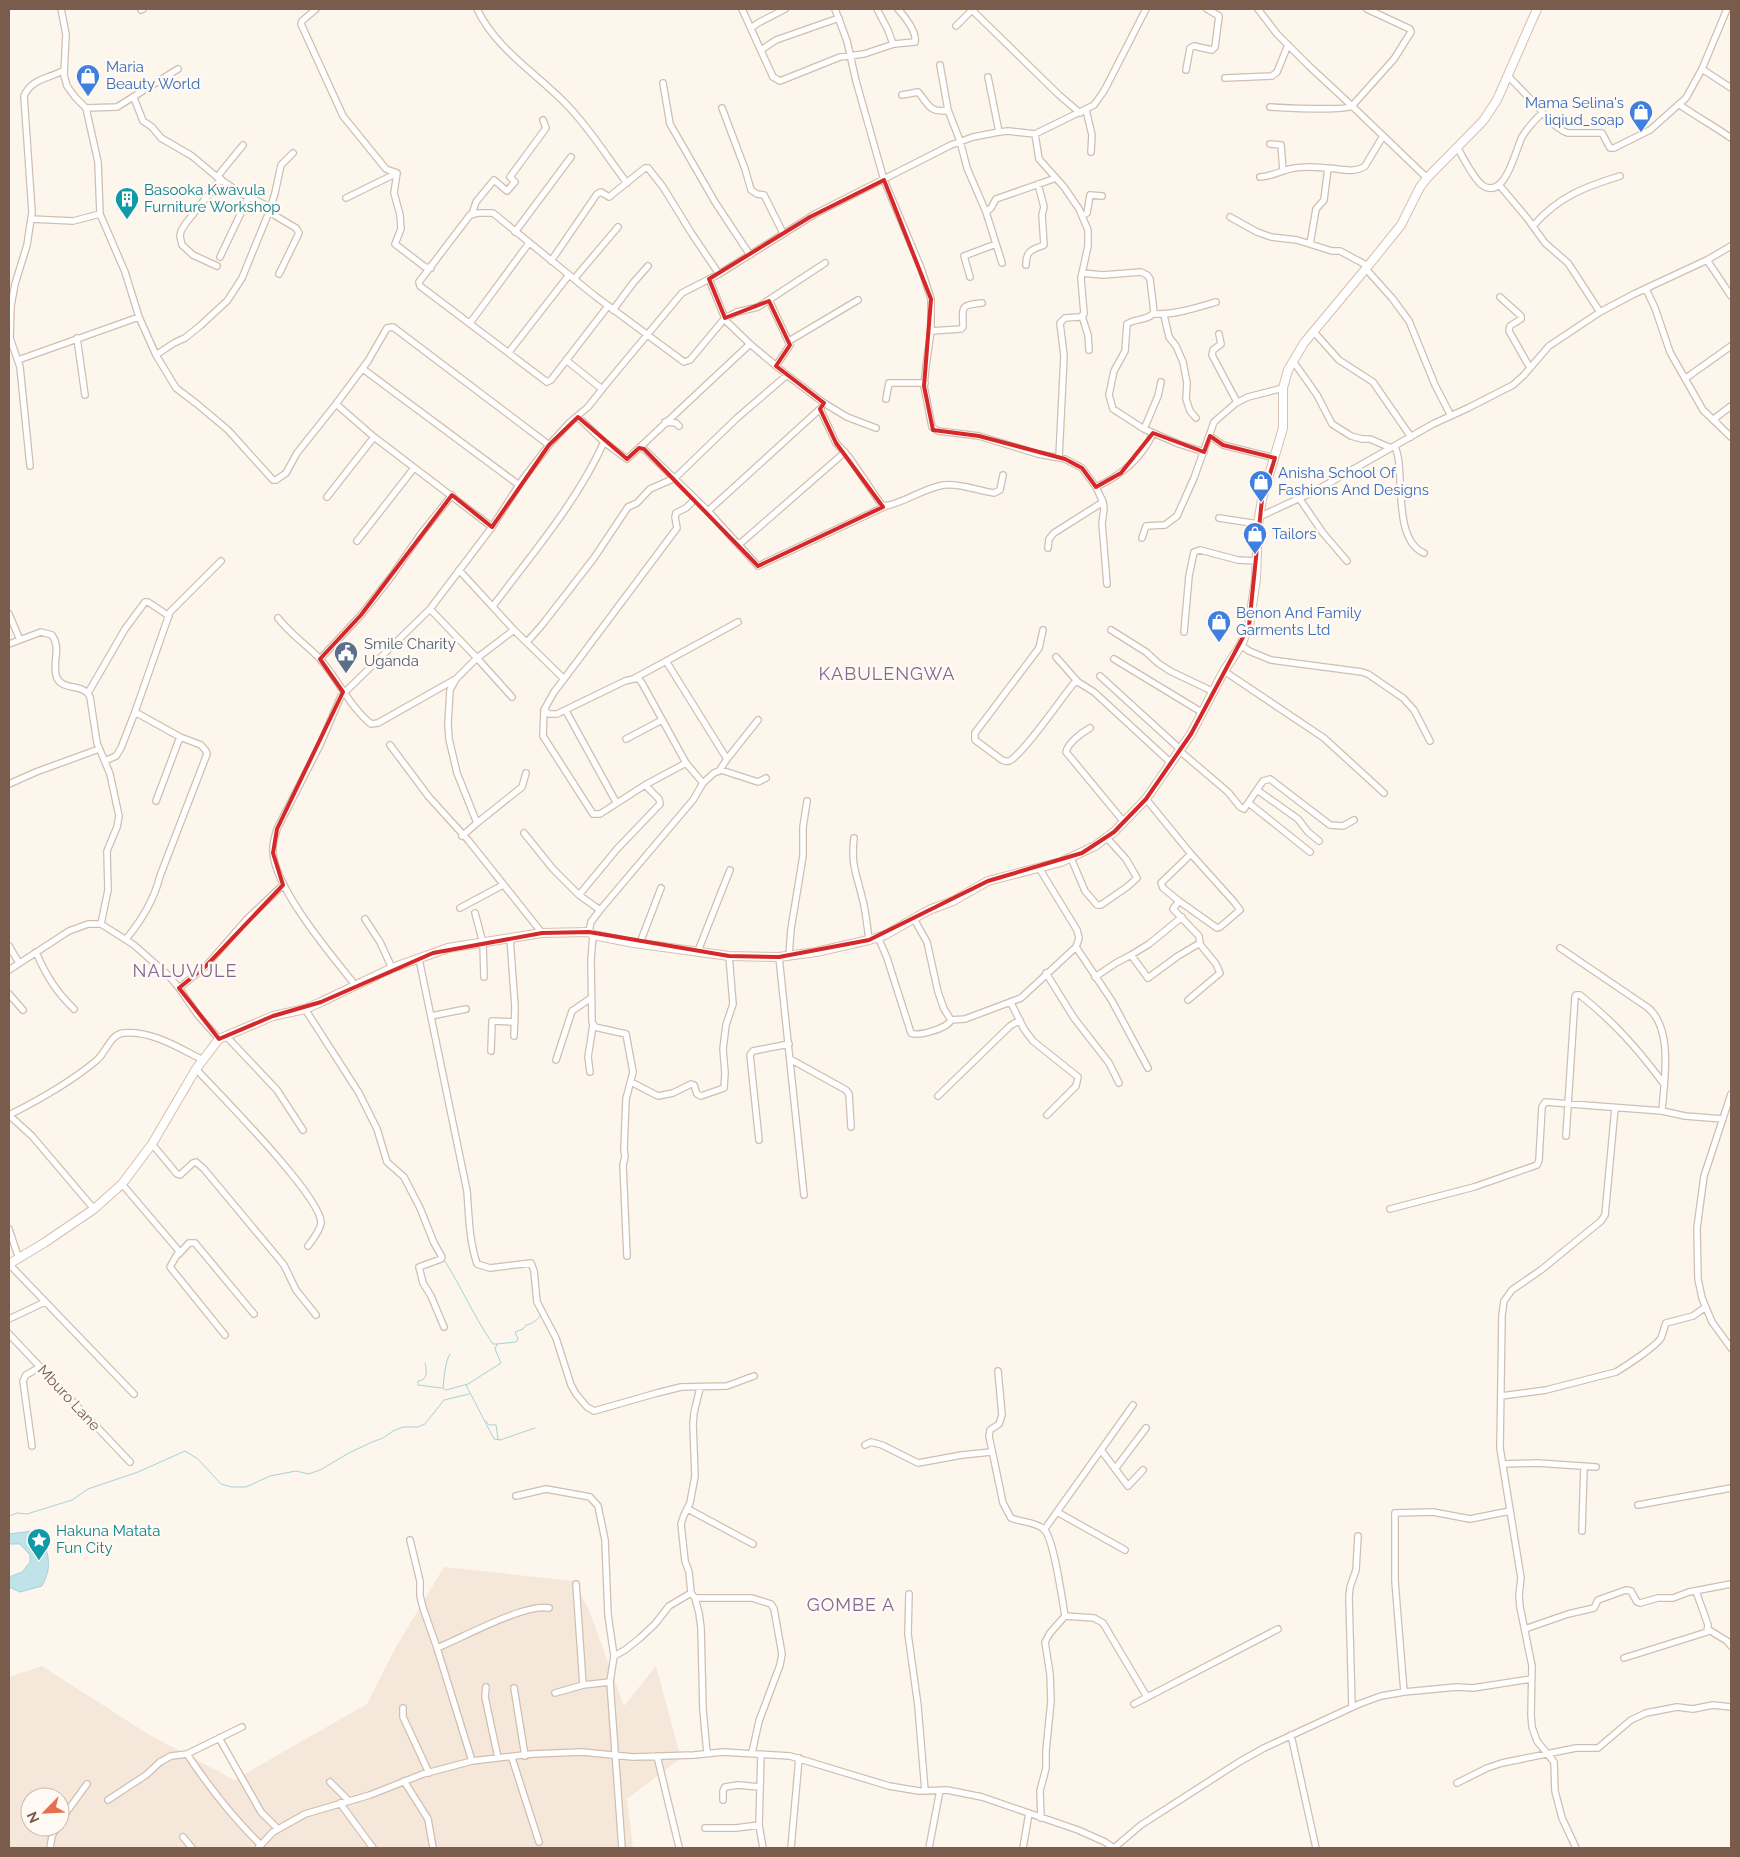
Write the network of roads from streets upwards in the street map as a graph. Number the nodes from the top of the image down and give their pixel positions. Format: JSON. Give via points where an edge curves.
{"nodes":[{"id":1,"x":61,"y":9,"type":"edge"},
{"id":2,"x":316,"y":9,"type":"edge"},
{"id":3,"x":477,"y":9,"type":"edge"},
{"id":4,"x":742,"y":9,"type":"edge"},
{"id":5,"x":785,"y":9,"type":"edge"},
{"id":6,"x":835,"y":9,"type":"edge"},
{"id":7,"x":877,"y":9,"type":"edge"},
{"id":8,"x":898,"y":9,"type":"edge"},
{"id":9,"x":972,"y":9,"type":"edge"},
{"id":10,"x":1146,"y":9,"type":"edge"},
{"id":11,"x":1207,"y":9,"type":"edge"},
{"id":12,"x":1258,"y":9,"type":"edge"},
{"id":13,"x":1367,"y":9,"type":"edge"},
{"id":14,"x":1537,"y":9,"type":"edge"},
{"id":15,"x":1727,"y":9,"type":"edge"},
{"id":16,"x":839,"y":18,"type":"junction"},
{"id":17,"x":956,"y":26,"type":"dead end"},
{"id":18,"x":751,"y":28,"type":"junction"},
{"id":19,"x":893,"y":44,"type":"junction"},
{"id":20,"x":1288,"y":45,"type":"junction"},
{"id":21,"x":761,"y":50,"type":"junction"},
{"id":22,"x":850,"y":56,"type":"junction"},
{"id":23,"x":940,"y":65,"type":"dead end"},
{"id":24,"x":178,"y":69,"type":"dead end"},
{"id":25,"x":1702,"y":69,"type":"junction"},
{"id":26,"x":64,"y":70,"type":"junction"},
{"id":27,"x":1186,"y":70,"type":"dead end"},
{"id":28,"x":1508,"y":76,"type":"junction"},
{"id":29,"x":988,"y":77,"type":"dead end"},
{"id":30,"x":1225,"y":78,"type":"dead end"},
{"id":31,"x":663,"y":83,"type":"dead end"},
{"id":32,"x":1731,"y":88,"type":"edge"},
{"id":33,"x":902,"y":96,"type":"dead end"},
{"id":34,"x":134,"y":98,"type":"junction"},
{"id":35,"x":1680,"y":105,"type":"junction"},
{"id":36,"x":1352,"y":106,"type":"junction"},
{"id":37,"x":1270,"y":107,"type":"dead end"},
{"id":38,"x":86,"y":108,"type":"junction"},
{"id":39,"x":722,"y":108,"type":"dead end"},
{"id":40,"x":948,"y":110,"type":"junction"},
{"id":41,"x":1083,"y":111,"type":"junction"},
{"id":42,"x":1542,"y":113,"type":"junction"},
{"id":43,"x":543,"y":120,"type":"dead end"},
{"id":44,"x":999,"y":132,"type":"junction"},
{"id":45,"x":1035,"y":134,"type":"junction"},
{"id":46,"x":1383,"y":136,"type":"junction"},
{"id":47,"x":1731,"y":138,"type":"edge"},
{"id":48,"x":960,"y":141,"type":"junction"},
{"id":49,"x":1270,"y":144,"type":"dead end"},
{"id":50,"x":243,"y":145,"type":"dead end"},
{"id":51,"x":1457,"y":146,"type":"junction"},
{"id":52,"x":1091,"y":152,"type":"dead end"},
{"id":53,"x":293,"y":153,"type":"dead end"},
{"id":54,"x":571,"y":157,"type":"dead end"},
{"id":55,"x":1328,"y":168,"type":"junction"},
{"id":56,"x":1283,"y":171,"type":"junction"},
{"id":57,"x":397,"y":173,"type":"junction"},
{"id":58,"x":1620,"y":176,"type":"dead end"},
{"id":59,"x":1260,"y":177,"type":"dead end"},
{"id":60,"x":219,"y":178,"type":"junction"},
{"id":61,"x":1056,"y":178,"type":"junction"},
{"id":62,"x":1427,"y":178,"type":"junction"},
{"id":63,"x":884,"y":180,"type":"junction"},
{"id":64,"x":627,"y":183,"type":"junction"},
{"id":65,"x":1038,"y":184,"type":"junction"},
{"id":66,"x":1500,"y":186,"type":"junction"},
{"id":67,"x":249,"y":196,"type":"junction"},
{"id":68,"x":1102,"y":196,"type":"dead end"},
{"id":69,"x":346,"y":198,"type":"dead end"},
{"id":70,"x":269,"y":209,"type":"junction"},
{"id":71,"x":986,"y":212,"type":"junction"},
{"id":72,"x":100,"y":214,"type":"junction"},
{"id":73,"x":472,"y":214,"type":"junction"},
{"id":74,"x":1083,"y":216,"type":"junction"},
{"id":75,"x":1230,"y":217,"type":"dead end"},
{"id":76,"x":31,"y":220,"type":"junction"},
{"id":77,"x":1533,"y":226,"type":"junction"},
{"id":78,"x":618,"y":227,"type":"dead end"},
{"id":79,"x":515,"y":232,"type":"junction"},
{"id":80,"x":783,"y":233,"type":"junction"},
{"id":81,"x":529,"y":243,"type":"junction"},
{"id":82,"x":996,"y":244,"type":"junction"},
{"id":83,"x":1310,"y":244,"type":"junction"},
{"id":84,"x":1731,"y":246,"type":"edge"},
{"id":85,"x":750,"y":255,"type":"junction"},
{"id":86,"x":220,"y":257,"type":"dead end"},
{"id":87,"x":1707,"y":260,"type":"junction"},
{"id":88,"x":551,"y":261,"type":"junction"},
{"id":89,"x":825,"y":263,"type":"dead end"},
{"id":90,"x":1002,"y":263,"type":"dead end"},
{"id":91,"x":1026,"y":265,"type":"dead end"},
{"id":92,"x":217,"y":266,"type":"dead end"},
{"id":93,"x":648,"y":266,"type":"dead end"},
{"id":94,"x":430,"y":268,"type":"junction"},
{"id":95,"x":1367,"y":268,"type":"junction"},
{"id":96,"x":1082,"y":273,"type":"junction"},
{"id":97,"x":279,"y":274,"type":"dead end"},
{"id":98,"x":719,"y":274,"type":"junction"},
{"id":99,"x":572,"y":277,"type":"junction"},
{"id":100,"x":970,"y":277,"type":"dead end"},
{"id":101,"x":709,"y":279,"type":"junction"},
{"id":102,"x":1646,"y":289,"type":"junction"},
{"id":103,"x":1731,"y":296,"type":"edge"},
{"id":104,"x":1500,"y":298,"type":"dead end"},
{"id":105,"x":769,"y":300,"type":"junction"},
{"id":106,"x":858,"y":300,"type":"dead end"},
{"id":107,"x":1216,"y":302,"type":"dead end"},
{"id":108,"x":982,"y":303,"type":"dead end"},
{"id":109,"x":10,"y":306,"type":"edge"},
{"id":110,"x":611,"y":308,"type":"junction"},
{"id":111,"x":1600,"y":312,"type":"junction"},
{"id":112,"x":1153,"y":314,"type":"junction"},
{"id":113,"x":1164,"y":314,"type":"junction"},
{"id":114,"x":1082,"y":316,"type":"junction"},
{"id":115,"x":139,"y":318,"type":"junction"},
{"id":116,"x":724,"y":318,"type":"junction"},
{"id":117,"x":470,"y":322,"type":"junction"},
{"id":118,"x":931,"y":331,"type":"junction"},
{"id":119,"x":1313,"y":332,"type":"junction"},
{"id":120,"x":1219,"y":334,"type":"dead end"},
{"id":121,"x":647,"y":335,"type":"junction"},
{"id":122,"x":77,"y":338,"type":"junction"},
{"id":123,"x":789,"y":341,"type":"junction"},
{"id":124,"x":750,"y":344,"type":"junction"},
{"id":125,"x":1731,"y":346,"type":"edge"},
{"id":126,"x":1089,"y":350,"type":"dead end"},
{"id":127,"x":509,"y":352,"type":"junction"},
{"id":128,"x":156,"y":356,"type":"junction"},
{"id":129,"x":18,"y":360,"type":"junction"},
{"id":130,"x":566,"y":360,"type":"junction"},
{"id":131,"x":1293,"y":360,"type":"junction"},
{"id":132,"x":776,"y":366,"type":"junction"},
{"id":133,"x":1530,"y":368,"type":"junction"},
{"id":134,"x":362,"y":369,"type":"junction"},
{"id":135,"x":787,"y":375,"type":"junction"},
{"id":136,"x":1686,"y":378,"type":"junction"},
{"id":137,"x":1161,"y":382,"type":"dead end"},
{"id":138,"x":924,"y":383,"type":"junction"},
{"id":139,"x":1283,"y":388,"type":"junction"},
{"id":140,"x":602,"y":389,"type":"junction"},
{"id":141,"x":85,"y":395,"type":"dead end"},
{"id":142,"x":886,"y":399,"type":"dead end"},
{"id":143,"x":1237,"y":402,"type":"junction"},
{"id":144,"x":824,"y":403,"type":"junction"},
{"id":145,"x":336,"y":404,"type":"junction"},
{"id":146,"x":1731,"y":406,"type":"edge"},
{"id":147,"x":820,"y":409,"type":"junction"},
{"id":148,"x":1451,"y":416,"type":"junction"},
{"id":149,"x":578,"y":417,"type":"junction"},
{"id":150,"x":1196,"y":418,"type":"dead end"},
{"id":151,"x":1714,"y":419,"type":"junction"},
{"id":152,"x":665,"y":422,"type":"junction"},
{"id":153,"x":679,"y":426,"type":"dead end"},
{"id":154,"x":876,"y":428,"type":"dead end"},
{"id":155,"x":1144,"y":429,"type":"junction"},
{"id":156,"x":1153,"y":433,"type":"junction"},
{"id":157,"x":1210,"y":436,"type":"junction"},
{"id":158,"x":1411,"y":436,"type":"junction"},
{"id":159,"x":374,"y":437,"type":"junction"},
{"id":160,"x":1731,"y":437,"type":"edge"},
{"id":161,"x":604,"y":442,"type":"junction"},
{"id":162,"x":550,"y":445,"type":"junction"},
{"id":163,"x":1393,"y":447,"type":"junction"},
{"id":164,"x":639,"y":448,"type":"junction"},
{"id":165,"x":845,"y":452,"type":"junction"},
{"id":166,"x":1204,"y":452,"type":"junction"},
{"id":167,"x":1059,"y":457,"type":"junction"},
{"id":168,"x":1275,"y":458,"type":"junction"},
{"id":169,"x":30,"y":466,"type":"dead end"},
{"id":170,"x":414,"y":468,"type":"junction"},
{"id":171,"x":1003,"y":475,"type":"dead end"},
{"id":172,"x":675,"y":478,"type":"junction"},
{"id":173,"x":519,"y":485,"type":"junction"},
{"id":174,"x":1096,"y":487,"type":"junction"},
{"id":175,"x":452,"y":495,"type":"junction"},
{"id":176,"x":327,"y":497,"type":"dead end"},
{"id":177,"x":1299,"y":498,"type":"junction"},
{"id":178,"x":695,"y":499,"type":"junction"},
{"id":179,"x":1103,"y":502,"type":"junction"},
{"id":180,"x":886,"y":506,"type":"junction"},
{"id":181,"x":708,"y":511,"type":"junction"},
{"id":182,"x":1219,"y":518,"type":"dead end"},
{"id":183,"x":1259,"y":521,"type":"junction"},
{"id":184,"x":492,"y":527,"type":"junction"},
{"id":185,"x":1142,"y":538,"type":"dead end"},
{"id":186,"x":357,"y":541,"type":"dead end"},
{"id":187,"x":737,"y":543,"type":"junction"},
{"id":188,"x":1048,"y":548,"type":"dead end"},
{"id":189,"x":1424,"y":553,"type":"dead end"},
{"id":190,"x":1257,"y":560,"type":"junction"},
{"id":191,"x":221,"y":561,"type":"dead end"},
{"id":192,"x":1347,"y":561,"type":"dead end"},
{"id":193,"x":458,"y":570,"type":"junction"},
{"id":194,"x":1107,"y":584,"type":"dead end"},
{"id":195,"x":493,"y":606,"type":"junction"},
{"id":196,"x":430,"y":609,"type":"junction"},
{"id":197,"x":9,"y":614,"type":"edge"},
{"id":198,"x":169,"y":616,"type":"junction"},
{"id":199,"x":278,"y":618,"type":"dead end"},
{"id":200,"x":738,"y":622,"type":"dead end"},
{"id":201,"x":514,"y":630,"type":"junction"},
{"id":202,"x":1043,"y":630,"type":"dead end"},
{"id":203,"x":1111,"y":630,"type":"dead end"},
{"id":204,"x":1184,"y":632,"type":"dead end"},
{"id":205,"x":20,"y":640,"type":"junction"},
{"id":206,"x":527,"y":642,"type":"junction"},
{"id":207,"x":9,"y":644,"type":"edge"},
{"id":208,"x":1241,"y":645,"type":"junction"},
{"id":209,"x":1056,"y":657,"type":"dead end"},
{"id":210,"x":476,"y":658,"type":"junction"},
{"id":211,"x":320,"y":659,"type":"junction"},
{"id":212,"x":1114,"y":659,"type":"dead end"},
{"id":213,"x":666,"y":661,"type":"junction"},
{"id":214,"x":1224,"y":671,"type":"junction"},
{"id":215,"x":1100,"y":676,"type":"dead end"},
{"id":216,"x":635,"y":678,"type":"junction"},
{"id":217,"x":456,"y":679,"type":"junction"},
{"id":218,"x":564,"y":679,"type":"junction"},
{"id":219,"x":1078,"y":682,"type":"junction"},
{"id":220,"x":1214,"y":692,"type":"junction"},
{"id":221,"x":88,"y":693,"type":"junction"},
{"id":222,"x":344,"y":694,"type":"junction"},
{"id":223,"x":512,"y":697,"type":"dead end"},
{"id":224,"x":544,"y":710,"type":"junction"},
{"id":225,"x":566,"y":711,"type":"junction"},
{"id":226,"x":135,"y":712,"type":"junction"},
{"id":227,"x":1203,"y":713,"type":"junction"},
{"id":228,"x":662,"y":720,"type":"junction"},
{"id":229,"x":758,"y":720,"type":"dead end"},
{"id":230,"x":1090,"y":728,"type":"dead end"},
{"id":231,"x":180,"y":737,"type":"junction"},
{"id":232,"x":626,"y":739,"type":"dead end"},
{"id":233,"x":1430,"y":742,"type":"dead end"},
{"id":234,"x":390,"y":745,"type":"dead end"},
{"id":235,"x":99,"y":749,"type":"junction"},
{"id":236,"x":1178,"y":752,"type":"junction"},
{"id":237,"x":727,"y":759,"type":"junction"},
{"id":238,"x":105,"y":761,"type":"junction"},
{"id":239,"x":1170,"y":762,"type":"junction"},
{"id":240,"x":686,"y":763,"type":"junction"},
{"id":241,"x":719,"y":771,"type":"junction"},
{"id":242,"x":526,"y":773,"type":"dead end"},
{"id":243,"x":766,"y":778,"type":"dead end"},
{"id":244,"x":703,"y":783,"type":"junction"},
{"id":245,"x":9,"y":784,"type":"edge"},
{"id":246,"x":645,"y":784,"type":"junction"},
{"id":247,"x":1257,"y":790,"type":"junction"},
{"id":248,"x":1384,"y":793,"type":"dead end"},
{"id":249,"x":1146,"y":799,"type":"junction"},
{"id":250,"x":156,"y":801,"type":"dead end"},
{"id":251,"x":807,"y":801,"type":"dead end"},
{"id":252,"x":616,"y":802,"type":"junction"},
{"id":253,"x":1248,"y":803,"type":"junction"},
{"id":254,"x":1354,"y":820,"type":"dead end"},
{"id":255,"x":1124,"y":822,"type":"junction"},
{"id":256,"x":477,"y":823,"type":"junction"},
{"id":257,"x":524,"y":833,"type":"dead end"},
{"id":258,"x":462,"y":836,"type":"junction"},
{"id":259,"x":854,"y":838,"type":"dead end"},
{"id":260,"x":1107,"y":838,"type":"junction"},
{"id":261,"x":1319,"y":840,"type":"dead end"},
{"id":262,"x":1310,"y":852,"type":"dead end"},
{"id":263,"x":1191,"y":854,"type":"junction"},
{"id":264,"x":1071,"y":858,"type":"junction"},
{"id":265,"x":1039,"y":868,"type":"junction"},
{"id":266,"x":730,"y":870,"type":"dead end"},
{"id":267,"x":283,"y":885,"type":"junction"},
{"id":268,"x":503,"y":885,"type":"junction"},
{"id":269,"x":661,"y":888,"type":"dead end"},
{"id":270,"x":578,"y":895,"type":"junction"},
{"id":271,"x":1179,"y":900,"type":"junction"},
{"id":272,"x":460,"y":908,"type":"dead end"},
{"id":273,"x":600,"y":910,"type":"junction"},
{"id":274,"x":474,"y":913,"type":"dead end"},
{"id":275,"x":1182,"y":917,"type":"junction"},
{"id":276,"x":365,"y":919,"type":"dead end"},
{"id":277,"x":914,"y":919,"type":"junction"},
{"id":278,"x":101,"y":924,"type":"junction"},
{"id":279,"x":542,"y":933,"type":"junction"},
{"id":280,"x":591,"y":934,"type":"junction"},
{"id":281,"x":878,"y":937,"type":"junction"},
{"id":282,"x":510,"y":938,"type":"junction"},
{"id":283,"x":126,"y":939,"type":"junction"},
{"id":284,"x":869,"y":940,"type":"junction"},
{"id":285,"x":483,"y":943,"type":"junction"},
{"id":286,"x":640,"y":943,"type":"junction"},
{"id":287,"x":1199,"y":943,"type":"junction"},
{"id":288,"x":9,"y":946,"type":"edge"},
{"id":289,"x":1076,"y":947,"type":"junction"},
{"id":290,"x":1560,"y":948,"type":"dead end"},
{"id":291,"x":698,"y":951,"type":"junction"},
{"id":292,"x":36,"y":952,"type":"junction"},
{"id":293,"x":789,"y":955,"type":"junction"},
{"id":294,"x":729,"y":956,"type":"junction"},
{"id":295,"x":1131,"y":956,"type":"junction"},
{"id":296,"x":779,"y":957,"type":"junction"},
{"id":297,"x":419,"y":959,"type":"junction"},
{"id":298,"x":20,"y":963,"type":"junction"},
{"id":299,"x":392,"y":968,"type":"junction"},
{"id":300,"x":9,"y":970,"type":"edge"},
{"id":301,"x":1046,"y":973,"type":"junction"},
{"id":302,"x":1095,"y":977,"type":"junction"},
{"id":303,"x":484,"y":978,"type":"dead end"},
{"id":304,"x":356,"y":986,"type":"junction"},
{"id":305,"x":179,"y":988,"type":"junction"},
{"id":306,"x":9,"y":994,"type":"edge"},
{"id":307,"x":591,"y":998,"type":"junction"},
{"id":308,"x":1188,"y":1000,"type":"dead end"},
{"id":309,"x":1011,"y":1002,"type":"junction"},
{"id":310,"x":74,"y":1009,"type":"dead end"},
{"id":311,"x":305,"y":1009,"type":"junction"},
{"id":312,"x":466,"y":1009,"type":"dead end"},
{"id":313,"x":23,"y":1010,"type":"dead end"},
{"id":314,"x":431,"y":1016,"type":"junction"},
{"id":315,"x":951,"y":1020,"type":"junction"},
{"id":316,"x":1020,"y":1020,"type":"junction"},
{"id":317,"x":515,"y":1022,"type":"junction"},
{"id":318,"x":593,"y":1025,"type":"junction"},
{"id":319,"x":514,"y":1036,"type":"dead end"},
{"id":320,"x":222,"y":1038,"type":"junction"},
{"id":321,"x":789,"y":1044,"type":"junction"},
{"id":322,"x":491,"y":1051,"type":"dead end"},
{"id":323,"x":790,"y":1059,"type":"junction"},
{"id":324,"x":203,"y":1060,"type":"junction"},
{"id":325,"x":556,"y":1060,"type":"dead end"},
{"id":326,"x":1148,"y":1068,"type":"dead end"},
{"id":327,"x":196,"y":1069,"type":"junction"},
{"id":328,"x":590,"y":1072,"type":"dead end"},
{"id":329,"x":631,"y":1082,"type":"junction"},
{"id":330,"x":1120,"y":1083,"type":"dead end"},
{"id":331,"x":1664,"y":1084,"type":"junction"},
{"id":332,"x":1731,"y":1094,"type":"edge"},
{"id":333,"x":938,"y":1096,"type":"dead end"},
{"id":334,"x":1568,"y":1103,"type":"junction"},
{"id":335,"x":1615,"y":1108,"type":"junction"},
{"id":336,"x":1662,"y":1111,"type":"junction"},
{"id":337,"x":9,"y":1115,"type":"edge"},
{"id":338,"x":1047,"y":1115,"type":"dead end"},
{"id":339,"x":1723,"y":1119,"type":"junction"},
{"id":340,"x":851,"y":1127,"type":"dead end"},
{"id":341,"x":303,"y":1130,"type":"dead end"},
{"id":342,"x":1566,"y":1136,"type":"dead end"},
{"id":343,"x":759,"y":1140,"type":"dead end"},
{"id":344,"x":152,"y":1144,"type":"junction"},
{"id":345,"x":122,"y":1184,"type":"junction"},
{"id":346,"x":804,"y":1195,"type":"dead end"},
{"id":347,"x":94,"y":1209,"type":"junction"},
{"id":348,"x":1390,"y":1209,"type":"dead end"},
{"id":349,"x":9,"y":1229,"type":"edge"},
{"id":350,"x":308,"y":1246,"type":"dead end"},
{"id":351,"x":179,"y":1254,"type":"junction"},
{"id":352,"x":627,"y":1256,"type":"dead end"},
{"id":353,"x":19,"y":1259,"type":"junction"},
{"id":354,"x":9,"y":1264,"type":"edge"},
{"id":355,"x":45,"y":1302,"type":"junction"},
{"id":356,"x":1704,"y":1308,"type":"junction"},
{"id":357,"x":254,"y":1314,"type":"dead end"},
{"id":358,"x":316,"y":1314,"type":"dead end"},
{"id":359,"x":9,"y":1319,"type":"edge"},
{"id":360,"x":444,"y":1327,"type":"dead end"},
{"id":361,"x":9,"y":1334,"type":"edge"},
{"id":362,"x":225,"y":1335,"type":"dead end"},
{"id":363,"x":1731,"y":1348,"type":"edge"},
{"id":364,"x":40,"y":1367,"type":"junction"},
{"id":365,"x":998,"y":1371,"type":"dead end"},
{"id":366,"x":754,"y":1376,"type":"dead end"},
{"id":367,"x":700,"y":1388,"type":"junction"},
{"id":368,"x":134,"y":1394,"type":"dead end"},
{"id":369,"x":1501,"y":1396,"type":"junction"},
{"id":370,"x":1133,"y":1405,"type":"dead end"},
{"id":371,"x":1146,"y":1428,"type":"dead end"},
{"id":372,"x":32,"y":1446,"type":"dead end"},
{"id":373,"x":864,"y":1446,"type":"dead end"},
{"id":374,"x":1101,"y":1450,"type":"junction"},
{"id":375,"x":991,"y":1452,"type":"junction"},
{"id":376,"x":130,"y":1462,"type":"dead end"},
{"id":377,"x":1502,"y":1464,"type":"junction"},
{"id":378,"x":1584,"y":1467,"type":"junction"},
{"id":379,"x":1596,"y":1467,"type":"dead end"},
{"id":380,"x":1115,"y":1469,"type":"junction"},
{"id":381,"x":1143,"y":1470,"type":"dead end"},
{"id":382,"x":1731,"y":1488,"type":"edge"},
{"id":383,"x":516,"y":1496,"type":"dead end"},
{"id":384,"x":1638,"y":1505,"type":"dead end"},
{"id":385,"x":688,"y":1510,"type":"junction"},
{"id":386,"x":1510,"y":1511,"type":"junction"},
{"id":387,"x":1057,"y":1512,"type":"junction"},
{"id":388,"x":1044,"y":1530,"type":"junction"},
{"id":389,"x":1582,"y":1531,"type":"dead end"},
{"id":390,"x":1358,"y":1536,"type":"dead end"},
{"id":391,"x":410,"y":1540,"type":"dead end"},
{"id":392,"x":754,"y":1544,"type":"dead end"},
{"id":393,"x":1125,"y":1550,"type":"dead end"},
{"id":394,"x":576,"y":1584,"type":"dead end"},
{"id":395,"x":1731,"y":1584,"type":"edge"},
{"id":396,"x":1696,"y":1591,"type":"junction"},
{"id":397,"x":909,"y":1594,"type":"dead end"},
{"id":398,"x":693,"y":1596,"type":"junction"},
{"id":399,"x":549,"y":1608,"type":"dead end"},
{"id":400,"x":1065,"y":1616,"type":"junction"},
{"id":401,"x":1278,"y":1629,"type":"dead end"},
{"id":402,"x":1525,"y":1629,"type":"junction"},
{"id":403,"x":1709,"y":1630,"type":"junction"},
{"id":404,"x":1731,"y":1646,"type":"edge"},
{"id":405,"x":437,"y":1648,"type":"junction"},
{"id":406,"x":614,"y":1656,"type":"junction"},
{"id":407,"x":1624,"y":1658,"type":"dead end"},
{"id":408,"x":1531,"y":1679,"type":"junction"},
{"id":409,"x":610,"y":1682,"type":"junction"},
{"id":410,"x":583,"y":1685,"type":"junction"},
{"id":411,"x":486,"y":1687,"type":"dead end"},
{"id":412,"x":514,"y":1688,"type":"dead end"},
{"id":413,"x":1404,"y":1692,"type":"junction"},
{"id":414,"x":555,"y":1693,"type":"dead end"},
{"id":415,"x":1147,"y":1697,"type":"junction"},
{"id":416,"x":1134,"y":1704,"type":"dead end"},
{"id":417,"x":1352,"y":1707,"type":"junction"},
{"id":418,"x":1731,"y":1707,"type":"edge"},
{"id":419,"x":403,"y":1708,"type":"dead end"},
{"id":420,"x":242,"y":1727,"type":"dead end"},
{"id":421,"x":1291,"y":1735,"type":"junction"},
{"id":422,"x":219,"y":1738,"type":"junction"},
{"id":423,"x":707,"y":1753,"type":"junction"},
{"id":424,"x":752,"y":1753,"type":"junction"},
{"id":425,"x":187,"y":1754,"type":"junction"},
{"id":426,"x":761,"y":1754,"type":"junction"},
{"id":427,"x":1550,"y":1754,"type":"junction"},
{"id":428,"x":615,"y":1755,"type":"junction"},
{"id":429,"x":525,"y":1756,"type":"junction"},
{"id":430,"x":657,"y":1756,"type":"junction"},
{"id":431,"x":498,"y":1758,"type":"junction"},
{"id":432,"x":512,"y":1758,"type":"junction"},
{"id":433,"x":799,"y":1758,"type":"junction"},
{"id":434,"x":472,"y":1761,"type":"junction"},
{"id":435,"x":429,"y":1773,"type":"junction"},
{"id":436,"x":404,"y":1781,"type":"junction"},
{"id":437,"x":330,"y":1782,"type":"dead end"},
{"id":438,"x":1457,"y":1783,"type":"dead end"},
{"id":439,"x":87,"y":1784,"type":"dead end"},
{"id":440,"x":760,"y":1787,"type":"junction"},
{"id":441,"x":940,"y":1790,"type":"junction"},
{"id":442,"x":925,"y":1791,"type":"junction"},
{"id":443,"x":108,"y":1800,"type":"dead end"},
{"id":444,"x":348,"y":1800,"type":"junction"},
{"id":445,"x":723,"y":1800,"type":"dead end"},
{"id":446,"x":340,"y":1803,"type":"junction"},
{"id":447,"x":70,"y":1807,"type":"edge"},
{"id":448,"x":1029,"y":1813,"type":"junction"},
{"id":449,"x":1041,"y":1818,"type":"junction"},
{"id":450,"x":759,"y":1825,"type":"junction"},
{"id":451,"x":705,"y":1828,"type":"dead end"},
{"id":452,"x":278,"y":1829,"type":"junction"},
{"id":453,"x":183,"y":1837,"type":"dead end"},
{"id":454,"x":539,"y":1842,"type":"dead end"},
{"id":455,"x":259,"y":1847,"type":"edge"},
{"id":456,"x":679,"y":1847,"type":"edge"},
{"id":457,"x":1573,"y":1847,"type":"edge"},
{"id":458,"x":192,"y":1848,"type":"edge"},
{"id":459,"x":373,"y":1848,"type":"edge"},
{"id":460,"x":433,"y":1848,"type":"edge"},
{"id":461,"x":622,"y":1848,"type":"edge"},
{"id":462,"x":763,"y":1848,"type":"edge"},
{"id":463,"x":791,"y":1848,"type":"edge"},
{"id":464,"x":929,"y":1848,"type":"edge"},
{"id":465,"x":1023,"y":1848,"type":"edge"},
{"id":466,"x":1114,"y":1848,"type":"edge"},
{"id":467,"x":1316,"y":1848,"type":"edge"}],
"edges":[{"from":1,"to":26,"type":"street","via":[[66,34]]},
{"from":2,"to":57,"type":"street","via":[[301,24],[343,116],[386,169]]},
{"from":3,"to":64,"type":"street","via":[[500,43],[566,104]]},
{"from":4,"to":18,"type":"street"},
{"from":5,"to":18,"type":"street"},
{"from":6,"to":16,"type":"street"},
{"from":7,"to":19,"type":"street"},
{"from":8,"to":19,"type":"street","via":[[916,42]]},
{"from":9,"to":17,"type":"street"},
{"from":9,"to":41,"type":"street","via":[[1059,95]]},
{"from":10,"to":41,"type":"street","via":[[1102,96]]},
{"from":11,"to":27,"type":"street","via":[[1218,16],[1215,47],[1212,50],[1190,48]]},
{"from":12,"to":20,"type":"street"},
{"from":13,"to":36,"type":"street","via":[[1412,32],[1394,59]]},
{"from":14,"to":28,"type":"street"},
{"from":15,"to":25,"type":"street"},
{"from":16,"to":21,"type":"street","via":[[776,40]]},
{"from":16,"to":22,"type":"street"},
{"from":18,"to":21,"type":"street"},
{"from":19,"to":22,"type":"street"},
{"from":20,"to":30,"type":"street","via":[[1277,72],[1272,76]]},
{"from":20,"to":36,"type":"street"},
{"from":21,"to":22,"type":"street","via":[[773,77],[780,82],[840,57]]},
{"from":22,"to":63,"type":"street"},
{"from":23,"to":40,"type":"street"},
{"from":24,"to":34,"type":"street"},
{"from":25,"to":32,"type":"street"},
{"from":25,"to":35,"type":"street"},
{"from":26,"to":38,"type":"street","via":[[67,86]]},
{"from":26,"to":76,"type":"street","via":[[34,82],[24,96]]},
{"from":28,"to":42,"type":"street"},
{"from":28,"to":51,"type":"street","via":[[1483,121]]},
{"from":29,"to":44,"type":"street"},
{"from":31,"to":85,"type":"street","via":[[670,124]]},
{"from":33,"to":40,"type":"street","via":[[918,92],[930,108]]},
{"from":34,"to":38,"type":"street","via":[[117,107]]},
{"from":34,"to":60,"type":"street","via":[[143,121]]},
{"from":35,"to":42,"type":"street","via":[[1650,130],[1612,149],[1602,132],[1568,133],[1556,127]]},
{"from":35,"to":47,"type":"street"},
{"from":36,"to":37,"type":"street","via":[[1348,109]]},
{"from":36,"to":46,"type":"street"},
{"from":38,"to":72,"type":"street","via":[[98,162]]},
{"from":39,"to":80,"type":"street","via":[[751,190],[764,195]]},
{"from":40,"to":48,"type":"street"},
{"from":41,"to":45,"type":"street"},
{"from":41,"to":52,"type":"street","via":[[1092,134]]},
{"from":42,"to":66,"type":"street","via":[[1523,136]]},
{"from":43,"to":73,"type":"street","via":[[546,128],[510,177],[515,182],[507,191],[494,180],[476,202]]},
{"from":44,"to":45,"type":"street"},
{"from":44,"to":48,"type":"street"},
{"from":45,"to":61,"type":"street","via":[[1038,156]]},
{"from":46,"to":55,"type":"street","via":[[1363,168]]},
{"from":46,"to":62,"type":"street"},
{"from":48,"to":63,"type":"street"},
{"from":48,"to":71,"type":"street","via":[[967,168]]},
{"from":49,"to":56,"type":"street","via":[[1281,147]]},
{"from":50,"to":60,"type":"street"},
{"from":51,"to":62,"type":"street"},
{"from":51,"to":66,"type":"street","via":[[1480,183],[1491,189]]},
{"from":53,"to":70,"type":"street","via":[[281,165]]},
{"from":54,"to":79,"type":"street"},
{"from":55,"to":56,"type":"street"},
{"from":55,"to":83,"type":"street","via":[[1324,200],[1316,209]]},
{"from":56,"to":59,"type":"street"},
{"from":57,"to":69,"type":"street"},
{"from":57,"to":94,"type":"street","via":[[394,193],[401,229],[395,244]]},
{"from":58,"to":77,"type":"street","via":[[1577,190],[1560,200]]},
{"from":60,"to":67,"type":"street"},
{"from":60,"to":92,"type":"street","via":[[180,236],[182,245],[193,254]]},
{"from":61,"to":65,"type":"street"},
{"from":61,"to":74,"type":"street"},
{"from":62,"to":95,"type":"street","via":[[1401,225]]},
{"from":63,"to":80,"type":"street"},
{"from":63,"to":118,"type":"street","via":[[928,289]]},
{"from":64,"to":88,"type":"street","via":[[609,197],[601,192],[597,194]]},
{"from":64,"to":98,"type":"street","via":[[645,168],[650,169]]},
{"from":65,"to":71,"type":"street","via":[[996,199]]},
{"from":65,"to":91,"type":"street","via":[[1044,207],[1044,245],[1029,252]]},
{"from":66,"to":77,"type":"street"},
{"from":67,"to":70,"type":"street"},
{"from":67,"to":86,"type":"street"},
{"from":68,"to":74,"type":"street","via":[[1090,195],[1087,213]]},
{"from":70,"to":97,"type":"street","via":[[299,233]]},
{"from":70,"to":128,"type":"street","via":[[242,278],[227,301],[190,334]]},
{"from":71,"to":82,"type":"street"},
{"from":72,"to":76,"type":"street","via":[[73,221]]},
{"from":72,"to":115,"type":"street","via":[[125,272]]},
{"from":73,"to":79,"type":"street","via":[[493,214]]},
{"from":73,"to":94,"type":"street"},
{"from":74,"to":96,"type":"street","via":[[1088,238]]},
{"from":75,"to":83,"type":"street","via":[[1264,234]]},
{"from":76,"to":109,"type":"street"},
{"from":77,"to":111,"type":"street","via":[[1545,243],[1568,263]]},
{"from":78,"to":99,"type":"street"},
{"from":79,"to":81,"type":"street"},
{"from":80,"to":85,"type":"street"},
{"from":81,"to":88,"type":"street"},
{"from":81,"to":117,"type":"street"},
{"from":82,"to":90,"type":"street"},
{"from":82,"to":100,"type":"street","via":[[964,256]]},
{"from":83,"to":95,"type":"street","via":[[1332,251],[1340,250]]},
{"from":84,"to":87,"type":"street"},
{"from":85,"to":98,"type":"street"},
{"from":87,"to":102,"type":"street"},
{"from":87,"to":103,"type":"street"},
{"from":88,"to":99,"type":"street"},
{"from":89,"to":105,"type":"street"},
{"from":93,"to":110,"type":"street"},
{"from":94,"to":117,"type":"street","via":[[419,284]]},
{"from":95,"to":119,"type":"street"},
{"from":95,"to":148,"type":"street","via":[[1409,321]]},
{"from":96,"to":112,"type":"street","via":[[1144,273],[1150,278]]},
{"from":96,"to":114,"type":"street"},
{"from":98,"to":101,"type":"street"},
{"from":99,"to":110,"type":"street"},
{"from":99,"to":127,"type":"street"},
{"from":101,"to":116,"type":"street"},
{"from":101,"to":121,"type":"street","via":[[679,296]]},
{"from":102,"to":111,"type":"street"},
{"from":102,"to":136,"type":"street","via":[[1670,352]]},
{"from":104,"to":133,"type":"street","via":[[1521,316],[1509,331]]},
{"from":105,"to":116,"type":"street"},
{"from":105,"to":123,"type":"street"},
{"from":106,"to":123,"type":"street"},
{"from":107,"to":113,"type":"street"},
{"from":108,"to":118,"type":"street","via":[[963,308],[961,329]]},
{"from":109,"to":129,"type":"street","via":[[10,338]]},
{"from":110,"to":121,"type":"street"},
{"from":110,"to":130,"type":"street"},
{"from":111,"to":133,"type":"street","via":[[1549,346]]},
{"from":112,"to":113,"type":"street"},
{"from":112,"to":155,"type":"street","via":[[1127,324],[1125,351],[1114,371],[1109,395],[1113,409]]},
{"from":113,"to":150,"type":"street","via":[[1169,337],[1183,362],[1186,399]]},
{"from":114,"to":126,"type":"street"},
{"from":114,"to":167,"type":"street","via":[[1065,318],[1060,324],[1064,356]]},
{"from":115,"to":122,"type":"street"},
{"from":115,"to":128,"type":"street"},
{"from":116,"to":121,"type":"street","via":[[690,360],[684,362]]},
{"from":116,"to":124,"type":"street"},
{"from":117,"to":127,"type":"street"},
{"from":118,"to":138,"type":"street"},
{"from":119,"to":131,"type":"street"},
{"from":119,"to":158,"type":"street","via":[[1338,360],[1374,382]]},
{"from":120,"to":143,"type":"street","via":[[1221,344],[1212,355]]},
{"from":121,"to":140,"type":"street"},
{"from":122,"to":129,"type":"street"},
{"from":122,"to":141,"type":"street"},
{"from":123,"to":132,"type":"street","via":[[789,347]]},
{"from":124,"to":132,"type":"street"},
{"from":124,"to":152,"type":"street"},
{"from":125,"to":136,"type":"street"},
{"from":127,"to":130,"type":"street","via":[[547,382]]},
{"from":128,"to":145,"type":"street","via":[[176,388],[228,430],[273,480],[286,473],[297,453]]},
{"from":129,"to":169,"type":"street","via":[[26,408]]},
{"from":130,"to":140,"type":"street"},
{"from":131,"to":139,"type":"street"},
{"from":131,"to":163,"type":"street","via":[[1332,424],[1351,436]]},
{"from":132,"to":135,"type":"street"},
{"from":133,"to":148,"type":"street","via":[[1513,384]]},
{"from":134,"to":145,"type":"street"},
{"from":134,"to":162,"type":"street","via":[[387,328],[393,327]]},
{"from":134,"to":173,"type":"street"},
{"from":135,"to":144,"type":"street"},
{"from":135,"to":172,"type":"street"},
{"from":136,"to":151,"type":"street","via":[[1703,410]]},
{"from":137,"to":155,"type":"street"},
{"from":138,"to":142,"type":"street","via":[[889,384]]},
{"from":138,"to":167,"type":"street","via":[[935,430],[979,436]]},
{"from":139,"to":143,"type":"street"},
{"from":139,"to":168,"type":"street","via":[[1283,428]]},
{"from":140,"to":149,"type":"street"},
{"from":143,"to":157,"type":"street","via":[[1214,422]]},
{"from":144,"to":147,"type":"street"},
{"from":144,"to":154,"type":"street","via":[[847,417]]},
{"from":145,"to":159,"type":"street"},
{"from":146,"to":151,"type":"street"},
{"from":147,"to":165,"type":"street","via":[[836,443]]},
{"from":147,"to":181,"type":"street"},
{"from":148,"to":158,"type":"street"},
{"from":149,"to":161,"type":"street"},
{"from":149,"to":162,"type":"street"},
{"from":151,"to":160,"type":"street"},
{"from":152,"to":153,"type":"street"},
{"from":152,"to":164,"type":"street"},
{"from":155,"to":156,"type":"street"},
{"from":156,"to":166,"type":"street"},
{"from":156,"to":174,"type":"street","via":[[1121,473]]},
{"from":157,"to":166,"type":"street"},
{"from":157,"to":168,"type":"street","via":[[1223,445]]},
{"from":158,"to":163,"type":"street"},
{"from":159,"to":170,"type":"street"},
{"from":159,"to":176,"type":"street"},
{"from":161,"to":164,"type":"street","via":[[627,459]]},
{"from":161,"to":195,"type":"street","via":[[552,527]]},
{"from":162,"to":173,"type":"street"},
{"from":163,"to":177,"type":"street"},
{"from":163,"to":189,"type":"street","via":[[1400,466],[1402,518],[1414,546]]},
{"from":164,"to":172,"type":"street"},
{"from":165,"to":180,"type":"street","via":[[881,504]]},
{"from":165,"to":187,"type":"street"},
{"from":166,"to":185,"type":"street","via":[[1177,516],[1165,525],[1146,526]]},
{"from":167,"to":174,"type":"street","via":[[1082,468]]},
{"from":168,"to":183,"type":"street","via":[[1262,499]]},
{"from":170,"to":175,"type":"street"},
{"from":170,"to":186,"type":"street"},
{"from":171,"to":180,"type":"street","via":[[1000,490],[994,493],[944,485]]},
{"from":172,"to":178,"type":"street"},
{"from":172,"to":206,"type":"street","via":[[650,489],[637,503],[628,507],[594,558]]},
{"from":173,"to":184,"type":"street"},
{"from":174,"to":179,"type":"street"},
{"from":175,"to":184,"type":"street"},
{"from":175,"to":211,"type":"street","via":[[361,615]]},
{"from":177,"to":183,"type":"street"},
{"from":177,"to":192,"type":"street"},
{"from":178,"to":181,"type":"street"},
{"from":178,"to":218,"type":"street","via":[[676,513],[677,528]]},
{"from":179,"to":188,"type":"street","via":[[1054,533]]},
{"from":179,"to":194,"type":"street"},
{"from":180,"to":187,"type":"street","via":[[758,566]]},
{"from":181,"to":187,"type":"street"},
{"from":182,"to":183,"type":"street"},
{"from":183,"to":190,"type":"street"},
{"from":184,"to":193,"type":"street"},
{"from":190,"to":204,"type":"street","via":[[1238,560],[1200,550],[1194,552],[1188,576]]},
{"from":190,"to":208,"type":"street","via":[[1251,620]]},
{"from":191,"to":198,"type":"street"},
{"from":193,"to":195,"type":"street"},
{"from":193,"to":196,"type":"street"},
{"from":195,"to":201,"type":"street"},
{"from":196,"to":210,"type":"street"},
{"from":196,"to":222,"type":"street"},
{"from":197,"to":205,"type":"street"},
{"from":198,"to":221,"type":"street","via":[[145,602],[125,629]]},
{"from":198,"to":226,"type":"street"},
{"from":199,"to":211,"type":"street"},
{"from":200,"to":213,"type":"street"},
{"from":201,"to":206,"type":"street"},
{"from":201,"to":210,"type":"street"},
{"from":202,"to":219,"type":"street","via":[[1039,648],[976,733],[975,740],[1002,760],[1012,760]]},
{"from":203,"to":220,"type":"street","via":[[1170,671]]},
{"from":205,"to":207,"type":"street"},
{"from":205,"to":221,"type":"street","via":[[41,632],[52,635],[57,644],[57,678],[62,684]]},
{"from":206,"to":218,"type":"street"},
{"from":208,"to":214,"type":"street"},
{"from":208,"to":233,"type":"street","via":[[1271,660],[1368,674],[1403,698],[1414,710]]},
{"from":209,"to":219,"type":"street"},
{"from":210,"to":217,"type":"street"},
{"from":210,"to":223,"type":"street"},
{"from":211,"to":222,"type":"street"},
{"from":212,"to":227,"type":"street"},
{"from":213,"to":216,"type":"street"},
{"from":213,"to":237,"type":"street"},
{"from":214,"to":220,"type":"street"},
{"from":214,"to":248,"type":"street","via":[[1324,738]]},
{"from":215,"to":236,"type":"street"},
{"from":216,"to":225,"type":"street"},
{"from":216,"to":228,"type":"street","via":[[640,680]]},
{"from":217,"to":222,"type":"street","via":[[375,724],[368,721]]},
{"from":217,"to":256,"type":"street","via":[[450,690],[449,739],[459,778]]},
{"from":218,"to":224,"type":"street"},
{"from":219,"to":239,"type":"street","via":[[1094,692]]},
{"from":220,"to":227,"type":"street"},
{"from":221,"to":235,"type":"street"},
{"from":222,"to":267,"type":"street","via":[[336,704],[320,745],[277,829],[273,853]]},
{"from":224,"to":225,"type":"street","via":[[553,715]]},
{"from":224,"to":252,"type":"street","via":[[543,736],[591,812],[600,814]]},
{"from":225,"to":252,"type":"street"},
{"from":226,"to":231,"type":"street"},
{"from":226,"to":238,"type":"street","via":[[121,748],[116,756]]},
{"from":227,"to":236,"type":"street"},
{"from":228,"to":232,"type":"street"},
{"from":228,"to":240,"type":"street"},
{"from":229,"to":237,"type":"street"},
{"from":230,"to":255,"type":"street","via":[[1066,752]]},
{"from":231,"to":250,"type":"street"},
{"from":231,"to":283,"type":"street","via":[[201,745],[207,754],[156,892]]},
{"from":234,"to":258,"type":"street"},
{"from":235,"to":238,"type":"street"},
{"from":235,"to":245,"type":"street"},
{"from":236,"to":239,"type":"street"},
{"from":236,"to":253,"type":"street","via":[[1228,792],[1241,809]]},
{"from":237,"to":241,"type":"street"},
{"from":238,"to":278,"type":"street","via":[[119,816],[107,851],[108,890]]},
{"from":239,"to":249,"type":"street"},
{"from":240,"to":244,"type":"street"},
{"from":240,"to":246,"type":"street"},
{"from":241,"to":243,"type":"street","via":[[758,782]]},
{"from":241,"to":244,"type":"street"},
{"from":242,"to":256,"type":"street","via":[[522,787]]},
{"from":244,"to":273,"type":"street","via":[[693,800]]},
{"from":246,"to":252,"type":"street"},
{"from":246,"to":270,"type":"street","via":[[660,804]]},
{"from":247,"to":253,"type":"street"},
{"from":247,"to":254,"type":"street","via":[[1263,781],[1270,779],[1330,825],[1343,826]]},
{"from":247,"to":261,"type":"street","via":[[1300,821]]},
{"from":249,"to":255,"type":"street"},
{"from":249,"to":263,"type":"street"},
{"from":251,"to":293,"type":"street"},
{"from":253,"to":262,"type":"street"},
{"from":255,"to":260,"type":"street"},
{"from":256,"to":258,"type":"street"},
{"from":257,"to":270,"type":"street"},
{"from":258,"to":268,"type":"street"},
{"from":259,"to":284,"type":"street","via":[[853,868]]},
{"from":260,"to":264,"type":"street"},
{"from":260,"to":264,"type":"street","via":[[1126,859],[1137,878],[1101,904],[1097,905],[1085,891]]},
{"from":263,"to":271,"type":"street","via":[[1161,883]]},
{"from":263,"to":271,"type":"street","via":[[1240,910],[1217,928]]},
{"from":264,"to":265,"type":"street"},
{"from":265,"to":277,"type":"street","via":[[988,881]]},
{"from":265,"to":289,"type":"street","via":[[1078,930]]},
{"from":266,"to":291,"type":"street"},
{"from":267,"to":304,"type":"street","via":[[318,938]]},
{"from":267,"to":305,"type":"street","via":[[246,920],[206,966]]},
{"from":268,"to":272,"type":"street"},
{"from":268,"to":279,"type":"street"},
{"from":269,"to":286,"type":"street"},
{"from":270,"to":273,"type":"street"},
{"from":271,"to":275,"type":"street","via":[[1173,909]]},
{"from":273,"to":280,"type":"street","via":[[591,922]]},
{"from":274,"to":285,"type":"street"},
{"from":275,"to":287,"type":"street","via":[[1199,936]]},
{"from":275,"to":295,"type":"street"},
{"from":276,"to":299,"type":"street"},
{"from":277,"to":281,"type":"street"},
{"from":277,"to":315,"type":"street","via":[[926,942],[938,992]]},
{"from":278,"to":283,"type":"street"},
{"from":278,"to":292,"type":"street","via":[[80,926]]},
{"from":279,"to":280,"type":"street"},
{"from":279,"to":282,"type":"street"},
{"from":280,"to":286,"type":"street"},
{"from":280,"to":307,"type":"street"},
{"from":281,"to":284,"type":"street"},
{"from":281,"to":315,"type":"street","via":[[888,958],[911,1033],[921,1034],[948,1025]]},
{"from":282,"to":285,"type":"street"},
{"from":282,"to":317,"type":"street"},
{"from":283,"to":305,"type":"street","via":[[146,954]]},
{"from":284,"to":293,"type":"street"},
{"from":285,"to":297,"type":"street","via":[[448,948]]},
{"from":285,"to":303,"type":"street"},
{"from":286,"to":291,"type":"street"},
{"from":287,"to":295,"type":"street","via":[[1148,978]]},
{"from":287,"to":308,"type":"street","via":[[1220,973]]},
{"from":288,"to":298,"type":"street"},
{"from":289,"to":301,"type":"street"},
{"from":289,"to":302,"type":"street"},
{"from":290,"to":331,"type":"street","via":[[1656,1015],[1665,1048]]},
{"from":291,"to":294,"type":"street"},
{"from":292,"to":298,"type":"street"},
{"from":292,"to":310,"type":"street","via":[[60,996]]},
{"from":293,"to":296,"type":"street"},
{"from":294,"to":296,"type":"street"},
{"from":294,"to":329,"type":"street","via":[[733,1004],[723,1049],[724,1088],[701,1096],[691,1084],[658,1096]]},
{"from":295,"to":302,"type":"street"},
{"from":296,"to":321,"type":"street"},
{"from":297,"to":299,"type":"street"},
{"from":297,"to":314,"type":"street"},
{"from":298,"to":300,"type":"street"},
{"from":299,"to":304,"type":"street"},
{"from":301,"to":309,"type":"street","via":[[1028,993]]},
{"from":301,"to":330,"type":"street"},
{"from":302,"to":326,"type":"street","via":[[1112,1001]]},
{"from":304,"to":311,"type":"street"},
{"from":305,"to":320,"type":"street","via":[[190,1006]]},
{"from":306,"to":313,"type":"street"},
{"from":307,"to":318,"type":"street"},
{"from":307,"to":325,"type":"street","via":[[572,1011]]},
{"from":309,"to":315,"type":"street","via":[[964,1019]]},
{"from":309,"to":316,"type":"street"},
{"from":311,"to":320,"type":"street","via":[[273,1016]]},
{"from":311,"to":360,"type":"street","via":[[359,1094],[377,1128],[387,1162],[404,1177],[442,1256],[419,1267]]},
{"from":312,"to":314,"type":"street"},
{"from":314,"to":367,"type":"street","via":[[467,1191],[470,1237],[477,1264],[490,1268],[531,1263],[537,1302],[556,1338],[571,1385],[587,1407],[594,1411],[657,1392],[681,1387]]},
{"from":316,"to":333,"type":"street"},
{"from":316,"to":338,"type":"street","via":[[1033,1042],[1078,1078],[1076,1086]]},
{"from":317,"to":319,"type":"street"},
{"from":317,"to":322,"type":"street","via":[[492,1021]]},
{"from":318,"to":328,"type":"street","via":[[588,1057]]},
{"from":318,"to":329,"type":"street","via":[[626,1034],[632,1067]]},
{"from":320,"to":324,"type":"street"},
{"from":320,"to":341,"type":"street","via":[[277,1090]]},
{"from":321,"to":323,"type":"street"},
{"from":321,"to":343,"type":"street","via":[[760,1049],[750,1055]]},
{"from":323,"to":340,"type":"street","via":[[846,1090]]},
{"from":323,"to":346,"type":"street"},
{"from":324,"to":327,"type":"street"},
{"from":324,"to":337,"type":"street","via":[[156,1038],[123,1034],[113,1038],[106,1052],[92,1064]]},
{"from":327,"to":344,"type":"street"},
{"from":327,"to":350,"type":"street","via":[[287,1167],[316,1208],[321,1223]]},
{"from":329,"to":352,"type":"street","via":[[626,1100],[623,1165]]},
{"from":331,"to":334,"type":"street","via":[[1617,1026],[1578,994],[1575,997]]},
{"from":331,"to":336,"type":"street"},
{"from":332,"to":339,"type":"street"},
{"from":334,"to":335,"type":"street"},
{"from":334,"to":342,"type":"street"},
{"from":334,"to":348,"type":"street","via":[[1551,1101],[1543,1105],[1537,1165],[1474,1187]]},
{"from":335,"to":336,"type":"street"},
{"from":335,"to":369,"type":"street","via":[[1604,1218],[1552,1262],[1512,1290],[1504,1301]]},
{"from":336,"to":339,"type":"street"},
{"from":337,"to":347,"type":"street","via":[[38,1142]]},
{"from":339,"to":356,"type":"street","via":[[1703,1181],[1697,1220],[1698,1279]]},
{"from":344,"to":345,"type":"street"},
{"from":344,"to":358,"type":"street","via":[[177,1174],[196,1162],[204,1170],[284,1265],[296,1290]]},
{"from":345,"to":347,"type":"street"},
{"from":345,"to":351,"type":"street","via":[[177,1247]]},
{"from":347,"to":353,"type":"street"},
{"from":349,"to":353,"type":"street"},
{"from":351,"to":357,"type":"street","via":[[189,1243],[195,1243]]},
{"from":351,"to":362,"type":"street","via":[[170,1267]]},
{"from":353,"to":354,"type":"street"},
{"from":354,"to":355,"type":"street"},
{"from":355,"to":359,"type":"street"},
{"from":355,"to":368,"type":"street"},
{"from":356,"to":363,"type":"street"},
{"from":356,"to":369,"type":"street","via":[[1693,1316],[1666,1323],[1657,1343],[1616,1372],[1546,1390]]},
{"from":361,"to":364,"type":"street","name":"Mburo Lane"},
{"from":364,"to":372,"type":"street","via":[[26,1375],[23,1381]]},
{"from":364,"to":376,"type":"street","name":"Mburo Lane"},
{"from":365,"to":375,"type":"street","via":[[1002,1415],[999,1424],[989,1432]]},
{"from":366,"to":367,"type":"street","via":[[727,1386]]},
{"from":367,"to":385,"type":"street","via":[[693,1424],[695,1476]]},
{"from":369,"to":377,"type":"street"},
{"from":370,"to":374,"type":"street"},
{"from":371,"to":380,"type":"street"},
{"from":373,"to":375,"type":"street","via":[[871,1442],[882,1445],[918,1463]]},
{"from":374,"to":380,"type":"street"},
{"from":374,"to":387,"type":"street"},
{"from":375,"to":388,"type":"street","via":[[1008,1516]]},
{"from":377,"to":378,"type":"street"},
{"from":377,"to":386,"type":"street"},
{"from":378,"to":379,"type":"street"},
{"from":378,"to":389,"type":"street"},
{"from":380,"to":381,"type":"street","via":[[1128,1486]]},
{"from":382,"to":384,"type":"street"},
{"from":383,"to":406,"type":"street","via":[[546,1489],[590,1497],[598,1506],[605,1540],[608,1615]]},
{"from":385,"to":392,"type":"street"},
{"from":385,"to":398,"type":"street","via":[[682,1524],[685,1561]]},
{"from":386,"to":402,"type":"street"},
{"from":386,"to":413,"type":"street","via":[[1470,1519],[1433,1512],[1394,1514],[1395,1581]]},
{"from":387,"to":388,"type":"street"},
{"from":387,"to":393,"type":"street"},
{"from":388,"to":400,"type":"street","via":[[1052,1545]]},
{"from":390,"to":417,"type":"street","via":[[1356,1570],[1349,1597]]},
{"from":391,"to":405,"type":"street","via":[[423,1608]]},
{"from":394,"to":410,"type":"street"},
{"from":395,"to":396,"type":"street"},
{"from":396,"to":402,"type":"street","via":[[1640,1603],[1631,1591],[1626,1590],[1600,1599],[1594,1608]]},
{"from":396,"to":403,"type":"street"},
{"from":397,"to":442,"type":"street","via":[[908,1634]]},
{"from":398,"to":406,"type":"street","via":[[669,1606],[640,1638]]},
{"from":398,"to":423,"type":"street","via":[[701,1628]]},
{"from":398,"to":424,"type":"street","via":[[752,1598],[771,1604],[774,1610],[782,1654],[759,1721]]},
{"from":399,"to":405,"type":"street","via":[[535,1608],[517,1614]]},
{"from":400,"to":415,"type":"street","via":[[1094,1618],[1102,1623]]},
{"from":400,"to":449,"type":"street","via":[[1045,1642],[1051,1701],[1046,1768],[1040,1791]]},
{"from":401,"to":415,"type":"street"},
{"from":402,"to":408,"type":"street","via":[[1531,1654]]},
{"from":403,"to":404,"type":"street"},
{"from":403,"to":407,"type":"street"},
{"from":405,"to":434,"type":"street"},
{"from":406,"to":409,"type":"street"},
{"from":408,"to":413,"type":"street","via":[[1473,1688]]},
{"from":408,"to":427,"type":"street","via":[[1532,1727],[1537,1741]]},
{"from":409,"to":410,"type":"street"},
{"from":409,"to":428,"type":"street"},
{"from":410,"to":414,"type":"street"},
{"from":411,"to":431,"type":"street","via":[[485,1697]]},
{"from":412,"to":429,"type":"street"},
{"from":413,"to":417,"type":"street","via":[[1381,1696]]},
{"from":415,"to":416,"type":"street"},
{"from":417,"to":421,"type":"street"},
{"from":418,"to":427,"type":"street","via":[[1713,1705],[1693,1709],[1677,1706],[1646,1713],[1631,1720],[1598,1748],[1576,1748]]},
{"from":419,"to":435,"type":"street","via":[[403,1717]]},
{"from":420,"to":422,"type":"street"},
{"from":421,"to":466,"type":"street","via":[[1239,1762],[1152,1817]]},
{"from":421,"to":467,"type":"street"},
{"from":422,"to":425,"type":"street"},
{"from":422,"to":452,"type":"street","via":[[261,1812]]},
{"from":423,"to":424,"type":"street"},
{"from":423,"to":430,"type":"street"},
{"from":424,"to":426,"type":"street"},
{"from":425,"to":443,"type":"street","via":[[171,1756],[160,1762]]},
{"from":425,"to":455,"type":"street","via":[[216,1796]]},
{"from":426,"to":433,"type":"street"},
{"from":426,"to":440,"type":"street"},
{"from":427,"to":438,"type":"street","via":[[1487,1768]]},
{"from":427,"to":457,"type":"street","via":[[1556,1769],[1555,1791]]},
{"from":428,"to":429,"type":"street","via":[[582,1752]]},
{"from":428,"to":430,"type":"street"},
{"from":428,"to":461,"type":"street"},
{"from":429,"to":432,"type":"street"},
{"from":430,"to":456,"type":"street"},
{"from":431,"to":432,"type":"street"},
{"from":431,"to":434,"type":"street"},
{"from":432,"to":454,"type":"street"},
{"from":433,"to":442,"type":"street","via":[[875,1782]]},
{"from":433,"to":463,"type":"street"},
{"from":434,"to":435,"type":"street"},
{"from":435,"to":436,"type":"street"},
{"from":436,"to":444,"type":"street"},
{"from":436,"to":460,"type":"street","via":[[428,1819]]},
{"from":437,"to":444,"type":"street"},
{"from":439,"to":447,"type":"street"},
{"from":440,"to":445,"type":"street","via":[[738,1785],[726,1788]]},
{"from":440,"to":450,"type":"street"},
{"from":441,"to":442,"type":"street"},
{"from":441,"to":448,"type":"street","via":[[982,1797]]},
{"from":441,"to":464,"type":"street"},
{"from":444,"to":446,"type":"street"},
{"from":446,"to":452,"type":"street","via":[[306,1814]]},
{"from":446,"to":459,"type":"street"},
{"from":448,"to":449,"type":"street"},
{"from":448,"to":465,"type":"street"},
{"from":449,"to":466,"type":"street","via":[[1078,1830]]},
{"from":450,"to":451,"type":"street"},
{"from":450,"to":462,"type":"street"},
{"from":452,"to":455,"type":"street"},
{"from":453,"to":458,"type":"street"}]}
